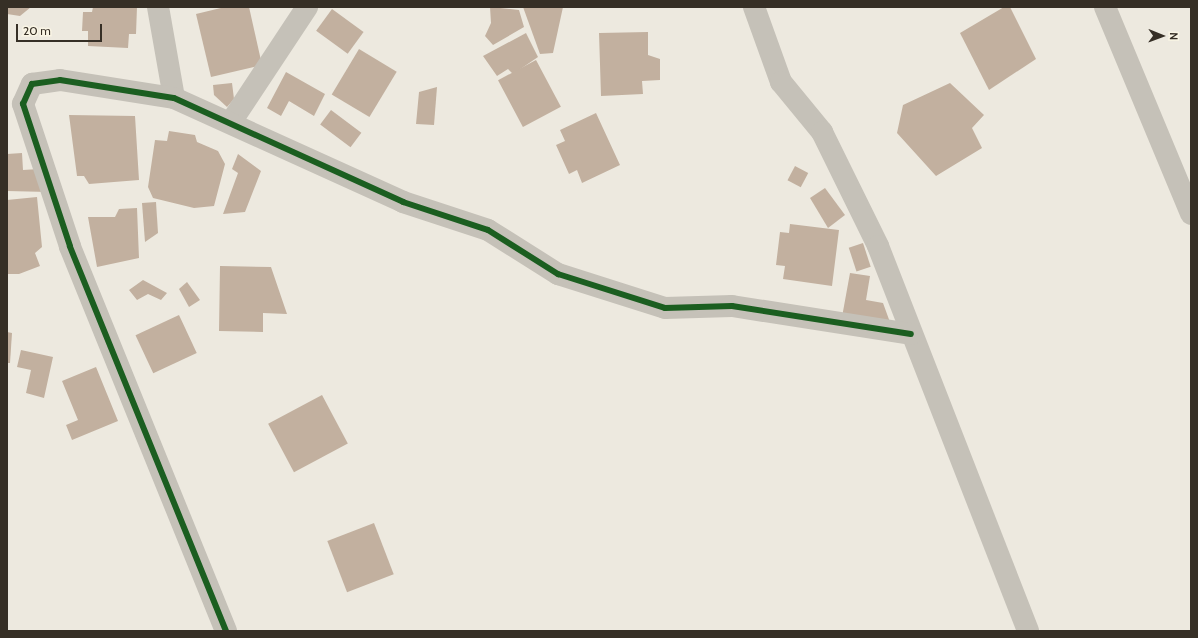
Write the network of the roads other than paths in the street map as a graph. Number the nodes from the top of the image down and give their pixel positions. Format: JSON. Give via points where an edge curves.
{"nodes":[{"id":1,"x":158,"y":7,"type":"edge"},
{"id":2,"x":307,"y":7,"type":"edge"},
{"id":3,"x":754,"y":7,"type":"edge"},
{"id":4,"x":1105,"y":7,"type":"edge"},
{"id":5,"x":174,"y":98,"type":"junction"},
{"id":6,"x":231,"y":122,"type":"junction"},
{"id":7,"x":1191,"y":214,"type":"edge"},
{"id":8,"x":911,"y":334,"type":"junction"},
{"id":9,"x":226,"y":631,"type":"edge"},
{"id":10,"x":1028,"y":631,"type":"edge"}],
"edges":[{"from":1,"to":5,"type":"street"},
{"from":2,"to":6,"type":"street"},
{"from":3,"to":8,"type":"street","via":[[781,82],[822,132],[878,246]]},
{"from":4,"to":7,"type":"street"},
{"from":5,"to":6,"type":"street"},
{"from":5,"to":9,"type":"street","via":[[60,80],[32,84],[23,104],[70,246]]},
{"from":6,"to":8,"type":"street","via":[[403,202],[488,230],[558,274],[665,308],[732,306]]},
{"from":8,"to":10,"type":"street"}]}
